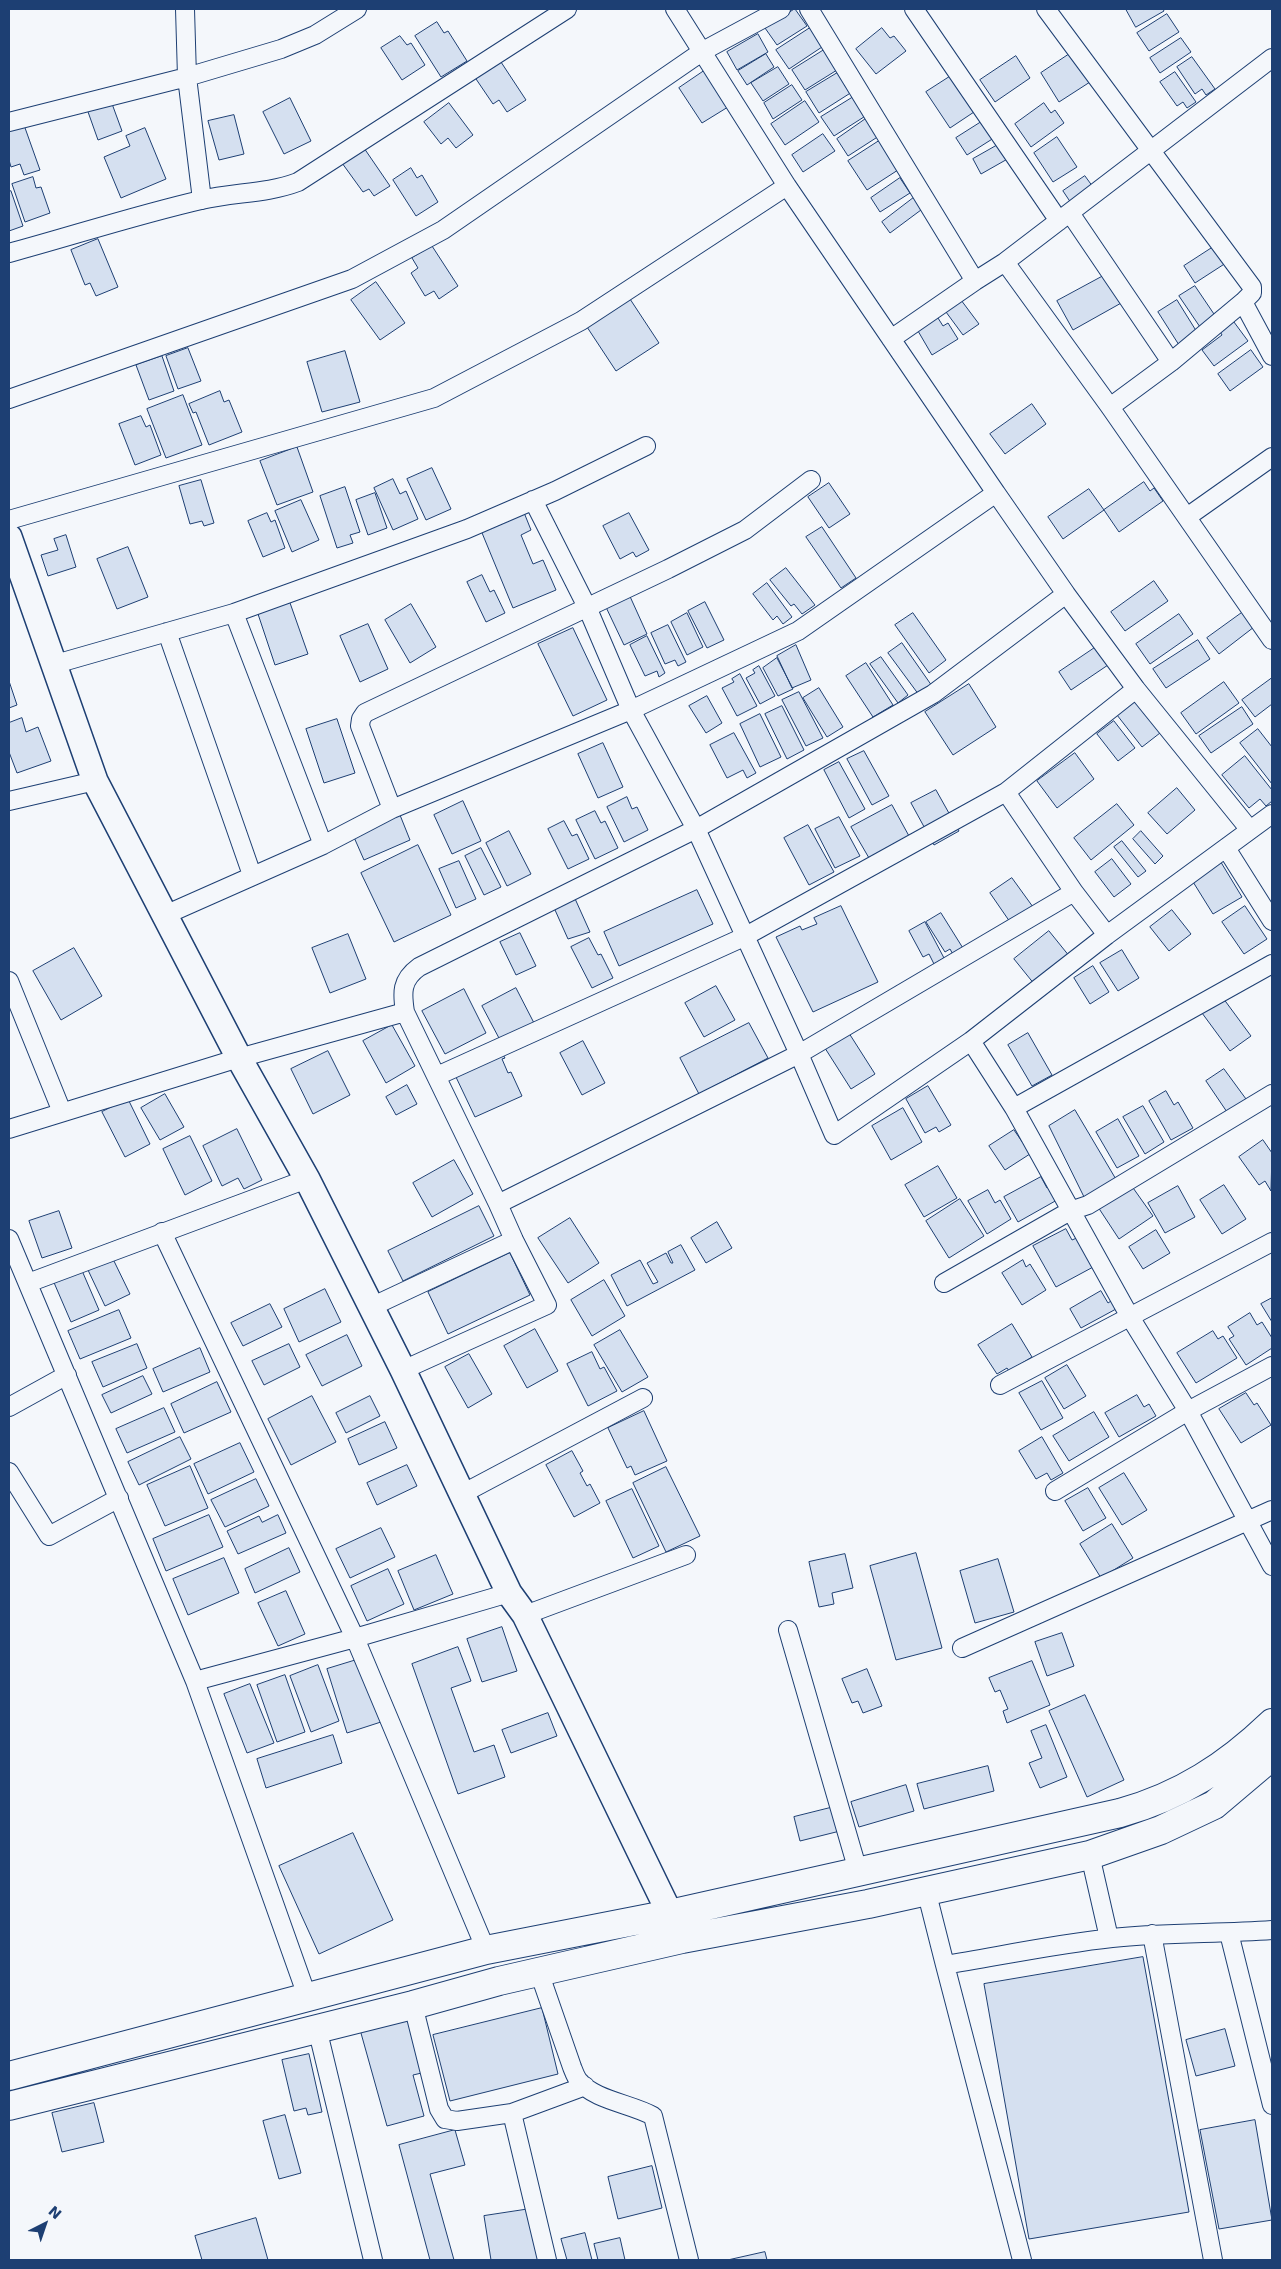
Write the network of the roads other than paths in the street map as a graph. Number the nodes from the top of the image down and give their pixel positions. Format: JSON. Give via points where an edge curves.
{"nodes":[{"id":1,"x":185,"y":9,"type":"edge"},
{"id":2,"x":357,"y":9,"type":"edge"},
{"id":3,"x":567,"y":9,"type":"edge"},
{"id":4,"x":676,"y":9,"type":"edge"},
{"id":5,"x":781,"y":9,"type":"edge"},
{"id":6,"x":810,"y":9,"type":"edge"},
{"id":7,"x":914,"y":9,"type":"edge"},
{"id":8,"x":1046,"y":9,"type":"edge"},
{"id":9,"x":753,"y":16,"type":"edge"},
{"id":10,"x":703,"y":52,"type":"junction"},
{"id":11,"x":1272,"y":58,"type":"edge"},
{"id":12,"x":187,"y":77,"type":"junction"},
{"id":13,"x":9,"y":122,"type":"edge"},
{"id":14,"x":1152,"y":151,"type":"junction"},
{"id":15,"x":787,"y":186,"type":"junction"},
{"id":16,"x":202,"y":200,"type":"junction"},
{"id":17,"x":1064,"y":217,"type":"junction"},
{"id":18,"x":9,"y":253,"type":"edge"},
{"id":19,"x":1005,"y":262,"type":"junction"},
{"id":20,"x":975,"y":281,"type":"junction"},
{"id":21,"x":1243,"y":302,"type":"junction"},
{"id":22,"x":891,"y":338,"type":"junction"},
{"id":23,"x":1272,"y":356,"type":"edge"},
{"id":24,"x":1171,"y":362,"type":"junction"},
{"id":25,"x":9,"y":399,"type":"edge"},
{"id":26,"x":1110,"y":407,"type":"junction"},
{"id":27,"x":646,"y":446,"type":"dead end"},
{"id":28,"x":1272,"y":457,"type":"edge"},
{"id":29,"x":811,"y":480,"type":"dead end"},
{"id":30,"x":996,"y":493,"type":"junction"},
{"id":31,"x":533,"y":500,"type":"junction"},
{"id":32,"x":1187,"y":517,"type":"junction"},
{"id":33,"x":9,"y":520,"type":"edge"},
{"id":34,"x":9,"y":536,"type":"edge"},
{"id":35,"x":1066,"y":594,"type":"junction"},
{"id":36,"x":587,"y":607,"type":"junction"},
{"id":37,"x":234,"y":613,"type":"junction"},
{"id":38,"x":1269,"y":629,"type":"edge"},
{"id":39,"x":167,"y":632,"type":"junction"},
{"id":40,"x":52,"y":665,"type":"junction"},
{"id":41,"x":1136,"y":689,"type":"junction"},
{"id":42,"x":631,"y":710,"type":"junction"},
{"id":43,"x":95,"y":781,"type":"junction"},
{"id":44,"x":1006,"y":792,"type":"junction"},
{"id":45,"x":9,"y":801,"type":"edge"},
{"id":46,"x":392,"y":809,"type":"junction"},
{"id":47,"x":1272,"y":814,"type":"edge"},
{"id":48,"x":696,"y":829,"type":"junction"},
{"id":49,"x":1250,"y":830,"type":"junction"},
{"id":50,"x":323,"y":845,"type":"junction"},
{"id":51,"x":1226,"y":848,"type":"junction"},
{"id":52,"x":252,"y":875,"type":"junction"},
{"id":53,"x":1074,"y":892,"type":"junction"},
{"id":54,"x":164,"y":914,"type":"junction"},
{"id":55,"x":1272,"y":921,"type":"edge"},
{"id":56,"x":1107,"y":935,"type":"junction"},
{"id":57,"x":744,"y":937,"type":"junction"},
{"id":58,"x":1272,"y":964,"type":"edge"},
{"id":59,"x":9,"y":981,"type":"edge"},
{"id":60,"x":405,"y":1012,"type":"junction"},
{"id":61,"x":972,"y":1041,"type":"junction"},
{"id":62,"x":799,"y":1054,"type":"junction"},
{"id":63,"x":239,"y":1058,"type":"junction"},
{"id":64,"x":437,"y":1076,"type":"junction"},
{"id":65,"x":1272,"y":1094,"type":"edge"},
{"id":66,"x":1014,"y":1108,"type":"junction"},
{"id":67,"x":62,"y":1112,"type":"junction"},
{"id":68,"x":9,"y":1129,"type":"edge"},
{"id":69,"x":307,"y":1178,"type":"junction"},
{"id":70,"x":498,"y":1204,"type":"junction"},
{"id":71,"x":1070,"y":1212,"type":"junction"},
{"id":72,"x":162,"y":1232,"type":"junction"},
{"id":73,"x":9,"y":1239,"type":"edge"},
{"id":74,"x":514,"y":1240,"type":"junction"},
{"id":75,"x":1272,"y":1242,"type":"edge"},
{"id":76,"x":944,"y":1282,"type":"dead end"},
{"id":77,"x":28,"y":1283,"type":"junction"},
{"id":78,"x":371,"y":1307,"type":"junction"},
{"id":79,"x":1130,"y":1317,"type":"junction"},
{"id":80,"x":1272,"y":1366,"type":"edge"},
{"id":81,"x":403,"y":1370,"type":"junction"},
{"id":82,"x":67,"y":1375,"type":"junction"},
{"id":83,"x":1000,"y":1385,"type":"dead end"},
{"id":84,"x":643,"y":1398,"type":"dead end"},
{"id":85,"x":9,"y":1407,"type":"edge"},
{"id":86,"x":1188,"y":1411,"type":"junction"},
{"id":87,"x":9,"y":1472,"type":"edge"},
{"id":88,"x":1055,"y":1491,"type":"dead end"},
{"id":89,"x":462,"y":1494,"type":"junction"},
{"id":90,"x":119,"y":1498,"type":"junction"},
{"id":91,"x":1272,"y":1510,"type":"edge"},
{"id":92,"x":1247,"y":1522,"type":"junction"},
{"id":93,"x":686,"y":1555,"type":"dead end"},
{"id":94,"x":1272,"y":1566,"type":"edge"},
{"id":95,"x":509,"y":1593,"type":"junction"},
{"id":96,"x":525,"y":1615,"type":"junction"},
{"id":97,"x":788,"y":1630,"type":"dead end"},
{"id":98,"x":355,"y":1638,"type":"junction"},
{"id":99,"x":962,"y":1648,"type":"dead end"},
{"id":100,"x":195,"y":1681,"type":"junction"},
{"id":101,"x":1272,"y":1723,"type":"edge"},
{"id":102,"x":1272,"y":1756,"type":"edge"},
{"id":103,"x":1090,"y":1855,"type":"junction"},
{"id":104,"x":858,"y":1871,"type":"junction"},
{"id":105,"x":926,"y":1890,"type":"junction"},
{"id":106,"x":670,"y":1914,"type":"junction"},
{"id":107,"x":1272,"y":1930,"type":"edge"},
{"id":108,"x":1229,"y":1933,"type":"junction"},
{"id":109,"x":1152,"y":1934,"type":"junction"},
{"id":110,"x":1109,"y":1938,"type":"junction"},
{"id":111,"x":486,"y":1950,"type":"junction"},
{"id":112,"x":945,"y":1965,"type":"junction"},
{"id":113,"x":539,"y":1972,"type":"junction"},
{"id":114,"x":306,"y":1996,"type":"junction"},
{"id":115,"x":413,"y":2005,"type":"junction"},
{"id":116,"x":317,"y":2028,"type":"junction"},
{"id":117,"x":9,"y":2076,"type":"edge"},
{"id":118,"x":585,"y":2086,"type":"junction"},
{"id":119,"x":1272,"y":2105,"type":"edge"},
{"id":120,"x":9,"y":2106,"type":"edge"},
{"id":121,"x":512,"y":2113,"type":"junction"},
{"id":122,"x":373,"y":2260,"type":"edge"},
{"id":123,"x":547,"y":2260,"type":"edge"},
{"id":124,"x":689,"y":2260,"type":"edge"},
{"id":125,"x":1022,"y":2260,"type":"edge"},
{"id":126,"x":1213,"y":2260,"type":"edge"}],
"edges":[{"from":1,"to":12,"type":"street"},
{"from":2,"to":12,"type":"street","via":[[302,41]]},
{"from":3,"to":16,"type":"street","via":[[298,182],[261,192]]},
{"from":4,"to":10,"type":"street"},
{"from":5,"to":9,"type":"street"},
{"from":6,"to":20,"type":"street"},
{"from":7,"to":17,"type":"street"},
{"from":8,"to":14,"type":"street"},
{"from":9,"to":10,"type":"street"},
{"from":10,"to":15,"type":"street"},
{"from":10,"to":25,"type":"street","via":[[443,230],[352,279]]},
{"from":11,"to":14,"type":"street"},
{"from":12,"to":13,"type":"street"},
{"from":12,"to":16,"type":"street"},
{"from":14,"to":17,"type":"street"},
{"from":14,"to":21,"type":"street","via":[[1250,282],[1252,293]]},
{"from":15,"to":22,"type":"street"},
{"from":15,"to":33,"type":"street","via":[[581,321],[434,398]]},
{"from":16,"to":18,"type":"street"},
{"from":17,"to":19,"type":"street"},
{"from":17,"to":24,"type":"street"},
{"from":19,"to":20,"type":"street"},
{"from":19,"to":26,"type":"street"},
{"from":20,"to":22,"type":"street"},
{"from":21,"to":23,"type":"street"},
{"from":21,"to":24,"type":"street"},
{"from":22,"to":30,"type":"street"},
{"from":24,"to":26,"type":"street"},
{"from":26,"to":32,"type":"street"},
{"from":27,"to":31,"type":"street"},
{"from":28,"to":32,"type":"street"},
{"from":29,"to":36,"type":"street","via":[[745,530]]},
{"from":30,"to":35,"type":"street"},
{"from":30,"to":42,"type":"street","via":[[798,631]]},
{"from":31,"to":36,"type":"street"},
{"from":31,"to":37,"type":"street","via":[[466,529]]},
{"from":32,"to":38,"type":"street"},
{"from":34,"to":40,"type":"street"},
{"from":35,"to":41,"type":"street"},
{"from":35,"to":48,"type":"street","via":[[933,694]]},
{"from":36,"to":42,"type":"street"},
{"from":36,"to":46,"type":"street","via":[[365,713],[360,719],[360,726]]},
{"from":37,"to":39,"type":"street"},
{"from":37,"to":50,"type":"street"},
{"from":39,"to":40,"type":"street"},
{"from":39,"to":52,"type":"street"},
{"from":40,"to":43,"type":"street"},
{"from":41,"to":44,"type":"street"},
{"from":41,"to":49,"type":"street"},
{"from":42,"to":46,"type":"street"},
{"from":42,"to":48,"type":"street"},
{"from":43,"to":45,"type":"street"},
{"from":43,"to":54,"type":"street"},
{"from":44,"to":53,"type":"street"},
{"from":44,"to":57,"type":"street"},
{"from":46,"to":50,"type":"street"},
{"from":47,"to":49,"type":"street"},
{"from":48,"to":57,"type":"street"},
{"from":48,"to":60,"type":"street","via":[[419,967],[403,987]]},
{"from":49,"to":51,"type":"street"},
{"from":50,"to":52,"type":"street"},
{"from":51,"to":55,"type":"street"},
{"from":51,"to":56,"type":"street"},
{"from":52,"to":54,"type":"street"},
{"from":53,"to":56,"type":"street"},
{"from":53,"to":62,"type":"street"},
{"from":54,"to":63,"type":"street"},
{"from":56,"to":61,"type":"street"},
{"from":57,"to":62,"type":"street"},
{"from":57,"to":64,"type":"street"},
{"from":58,"to":66,"type":"street"},
{"from":59,"to":67,"type":"street"},
{"from":60,"to":63,"type":"street"},
{"from":60,"to":64,"type":"street"},
{"from":61,"to":62,"type":"street","via":[[834,1136]]},
{"from":61,"to":66,"type":"street"},
{"from":62,"to":70,"type":"street"},
{"from":63,"to":67,"type":"street"},
{"from":63,"to":69,"type":"street"},
{"from":64,"to":70,"type":"street"},
{"from":65,"to":71,"type":"street","via":[[1088,1205]]},
{"from":66,"to":71,"type":"street"},
{"from":67,"to":68,"type":"street"},
{"from":69,"to":72,"type":"street"},
{"from":69,"to":78,"type":"street"},
{"from":70,"to":74,"type":"street"},
{"from":71,"to":76,"type":"street"},
{"from":71,"to":79,"type":"street"},
{"from":72,"to":77,"type":"street"},
{"from":72,"to":98,"type":"street"},
{"from":73,"to":77,"type":"street"},
{"from":74,"to":78,"type":"street"},
{"from":74,"to":81,"type":"street","via":[[547,1305]]},
{"from":75,"to":79,"type":"street"},
{"from":77,"to":82,"type":"street"},
{"from":78,"to":81,"type":"street"},
{"from":79,"to":83,"type":"street"},
{"from":79,"to":86,"type":"street"},
{"from":80,"to":86,"type":"street"},
{"from":81,"to":89,"type":"street"},
{"from":82,"to":85,"type":"street"},
{"from":82,"to":90,"type":"street"},
{"from":84,"to":89,"type":"street"},
{"from":86,"to":88,"type":"street"},
{"from":86,"to":92,"type":"street"},
{"from":87,"to":90,"type":"street","via":[[49,1536]]},
{"from":89,"to":95,"type":"street"},
{"from":90,"to":100,"type":"street"},
{"from":91,"to":92,"type":"street"},
{"from":92,"to":94,"type":"street"},
{"from":92,"to":99,"type":"street"},
{"from":93,"to":96,"type":"street"},
{"from":95,"to":96,"type":"street"},
{"from":95,"to":98,"type":"street"},
{"from":96,"to":106,"type":"street"},
{"from":97,"to":104,"type":"street"},
{"from":98,"to":100,"type":"street"},
{"from":98,"to":111,"type":"street"},
{"from":100,"to":114,"type":"street"},
{"from":101,"to":104,"type":"highway","via":[[1202,1779],[1148,1805]]},
{"from":102,"to":103,"type":"highway","via":[[1214,1805],[1161,1830]]},
{"from":103,"to":105,"type":"highway"},
{"from":103,"to":110,"type":"street"},
{"from":104,"to":106,"type":"highway"},
{"from":105,"to":112,"type":"street"},
{"from":105,"to":113,"type":"highway","via":[[682,1939]]},
{"from":106,"to":111,"type":"highway"},
{"from":107,"to":108,"type":"street"},
{"from":108,"to":109,"type":"street"},
{"from":108,"to":119,"type":"street"},
{"from":109,"to":110,"type":"street"},
{"from":109,"to":126,"type":"street"},
{"from":110,"to":112,"type":"street"},
{"from":111,"to":114,"type":"highway"},
{"from":112,"to":125,"type":"street"},
{"from":113,"to":115,"type":"highway"},
{"from":113,"to":118,"type":"street","via":[[572,2068],[579,2082]]},
{"from":114,"to":117,"type":"highway"},
{"from":115,"to":116,"type":"highway"},
{"from":115,"to":121,"type":"street","via":[[439,2109],[445,2119],[457,2121]]},
{"from":116,"to":120,"type":"highway"},
{"from":116,"to":122,"type":"street"},
{"from":118,"to":121,"type":"street"},
{"from":118,"to":124,"type":"street","via":[[594,2094],[640,2108],[653,2116]]},
{"from":121,"to":123,"type":"street"}]}
